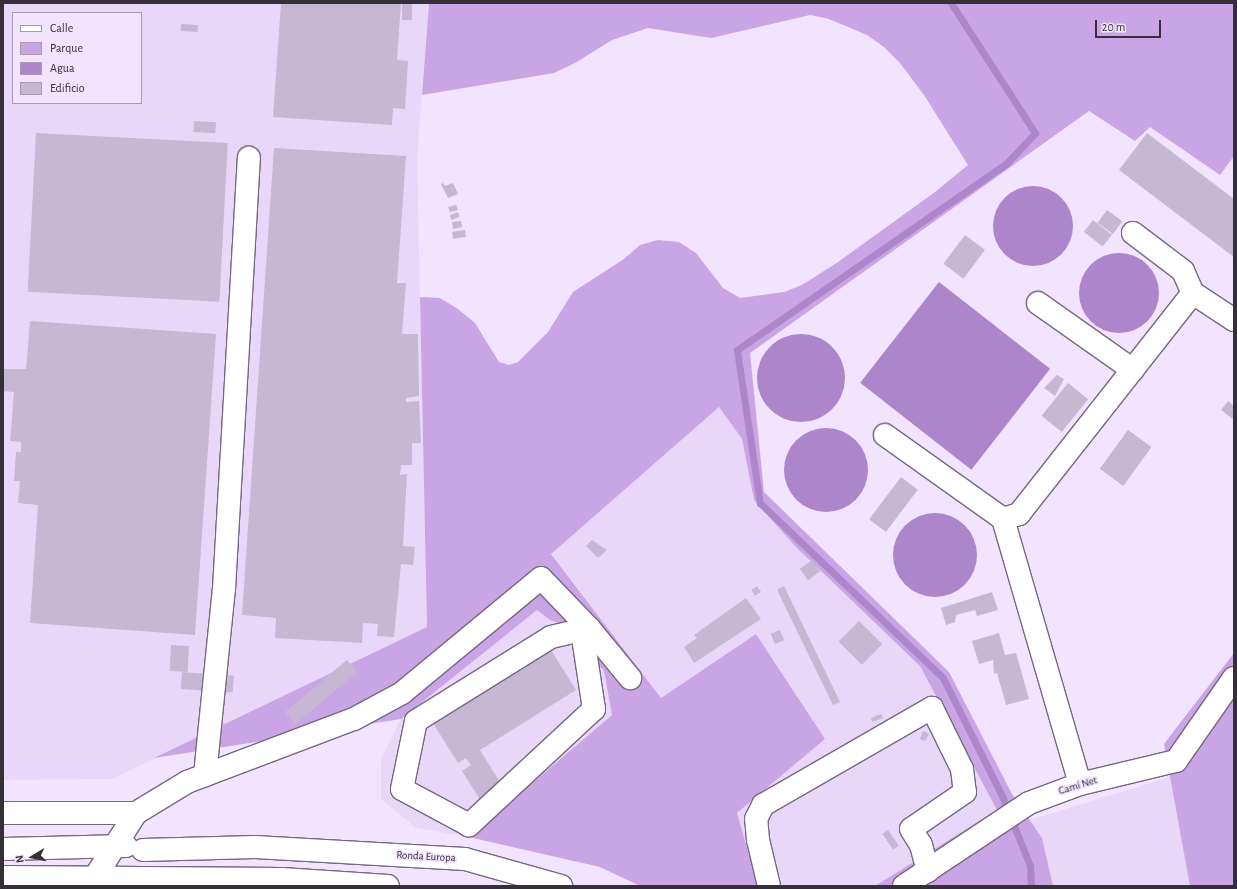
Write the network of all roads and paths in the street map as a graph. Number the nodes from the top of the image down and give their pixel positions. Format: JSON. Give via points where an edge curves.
{"nodes":[{"id":1,"x":249,"y":158,"type":"dead end"},
{"id":2,"x":1133,"y":233,"type":"dead end"},
{"id":3,"x":1193,"y":293,"type":"junction"},
{"id":4,"x":1038,"y":303,"type":"dead end"},
{"id":5,"x":1234,"y":320,"type":"edge"},
{"id":6,"x":1133,"y":370,"type":"junction"},
{"id":7,"x":885,"y":435,"type":"dead end"},
{"id":8,"x":1003,"y":519,"type":"junction"},
{"id":9,"x":589,"y":628,"type":"junction"},
{"id":10,"x":630,"y":678,"type":"dead end"},
{"id":11,"x":1234,"y":678,"type":"edge"},
{"id":12,"x":205,"y":775,"type":"junction"},
{"id":13,"x":1080,"y":784,"type":"junction"},
{"id":14,"x":3,"y":813,"type":"edge"},
{"id":15,"x":136,"y":813,"type":"junction"},
{"id":16,"x":114,"y":846,"type":"junction"},
{"id":17,"x":287,"y":848,"type":"junction"},
{"id":18,"x":3,"y":850,"type":"edge"},
{"id":19,"x":143,"y":850,"type":"junction"},
{"id":20,"x":928,"y":871,"type":"junction"},
{"id":21,"x":3,"y":877,"type":"edge"},
{"id":22,"x":95,"y":877,"type":"junction"},
{"id":23,"x":250,"y":882,"type":"edge"},
{"id":24,"x":183,"y":883,"type":"edge"},
{"id":25,"x":306,"y":883,"type":"edge"},
{"id":26,"x":388,"y":886,"type":"edge"},
{"id":27,"x":561,"y":886,"type":"edge"},
{"id":28,"x":769,"y":886,"type":"edge"},
{"id":29,"x":904,"y":886,"type":"edge"}],
"edges":[{"from":1,"to":12,"type":"street","via":[[224,589]]},
{"from":2,"to":3,"type":"street","via":[[1183,271]]},
{"from":3,"to":5,"type":"street"},
{"from":3,"to":6,"type":"street"},
{"from":4,"to":6,"type":"street"},
{"from":6,"to":8,"type":"street","via":[[1019,514]]},
{"from":7,"to":8,"type":"street"},
{"from":8,"to":13,"type":"street"},
{"from":9,"to":9,"type":"street","via":[[584,644],[594,709],[469,825],[402,789],[416,721],[551,637]]},
{"from":9,"to":10,"type":"street"},
{"from":9,"to":12,"type":"street","via":[[541,578],[402,693],[354,719]]},
{"from":11,"to":13,"type":"street","name":"Camí Net","via":[[1176,761]]},
{"from":12,"to":15,"type":"street","via":[[187,782]]},
{"from":13,"to":20,"type":"street","name":"Camí Net","via":[[1029,803]]},
{"from":14,"to":15,"type":"street"},
{"from":15,"to":16,"type":"street"},
{"from":15,"to":19,"type":"street"},
{"from":16,"to":18,"type":"street","name":"Ronda Europa"},
{"from":16,"to":19,"type":"street","name":"Ronda Europa","via":[[136,846]]},
{"from":16,"to":22,"type":"street"},
{"from":17,"to":19,"type":"street","name":"Ronda Europa"},
{"from":17,"to":23,"type":"street"},
{"from":17,"to":27,"type":"street","name":"Ronda Europa","via":[[464,859]]},
{"from":19,"to":23,"type":"street","name":"Ronda Europa","via":[[168,862],[235,867]]},
{"from":20,"to":28,"type":"street","via":[[921,845],[911,829],[965,792],[962,769],[932,708],[763,806],[756,819],[758,840]]},
{"from":20,"to":29,"type":"street","name":"Camí Net"},
{"from":21,"to":22,"type":"street"},
{"from":22,"to":24,"type":"street"},
{"from":23,"to":24,"type":"street"},
{"from":23,"to":25,"type":"street"},
{"from":25,"to":26,"type":"street"}]}
